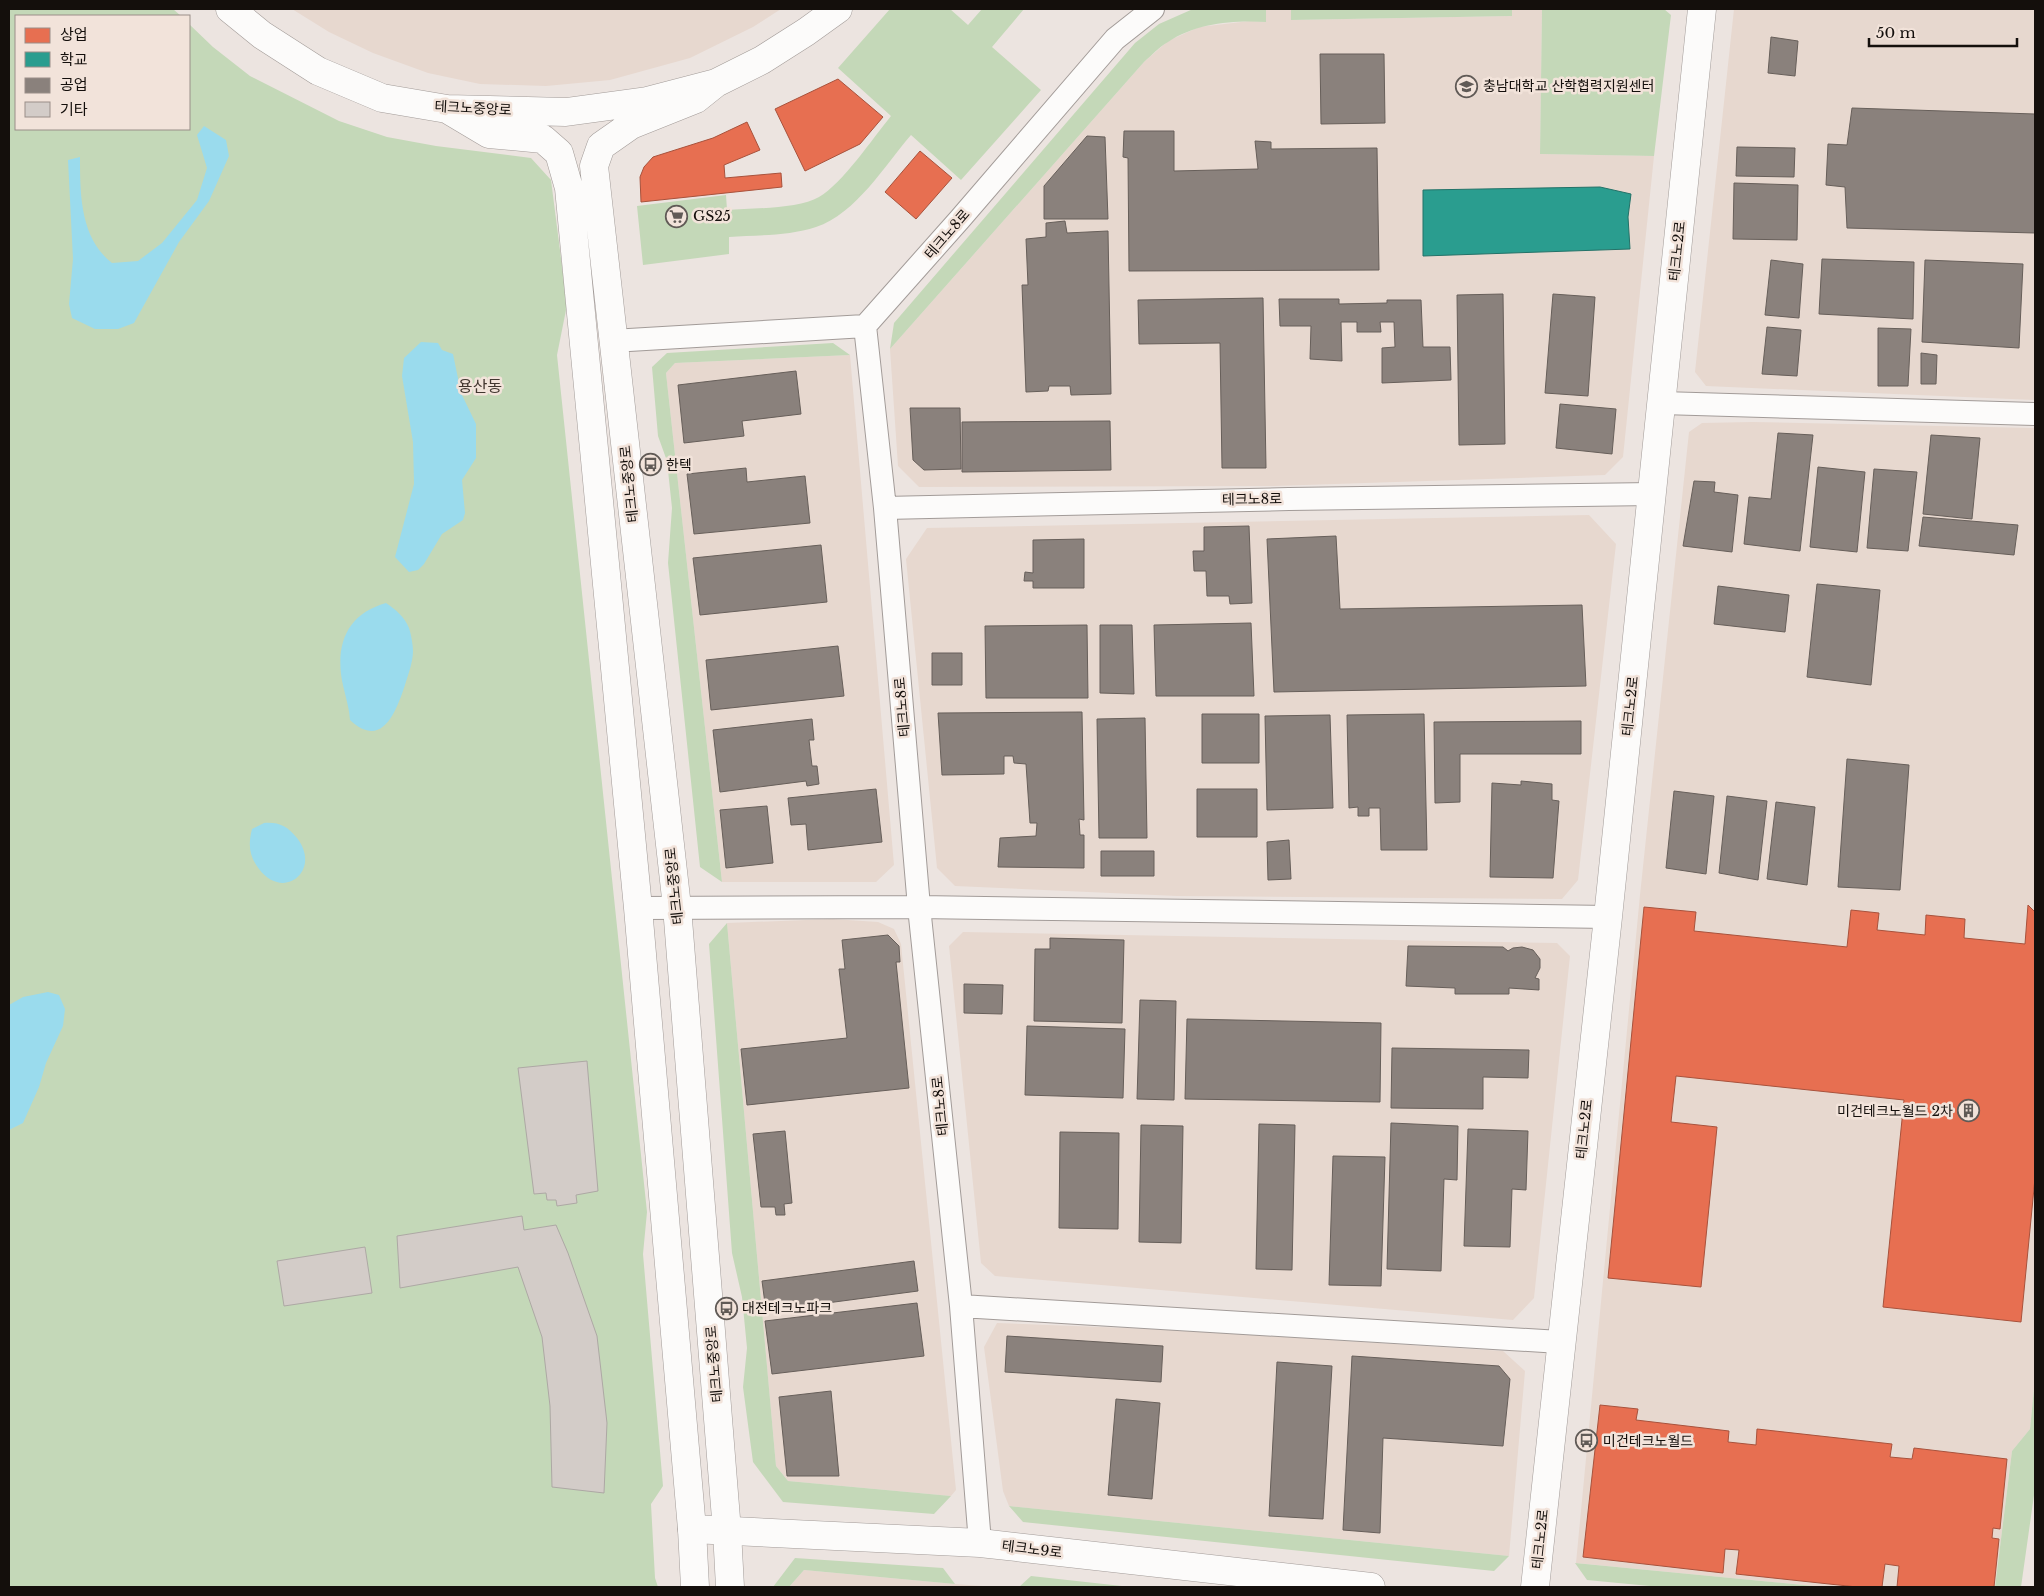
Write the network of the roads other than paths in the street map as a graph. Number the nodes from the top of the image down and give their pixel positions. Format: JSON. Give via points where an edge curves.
{"nodes":[{"id":1,"x":230,"y":9,"type":"edge"},
{"id":2,"x":838,"y":9,"type":"edge"},
{"id":3,"x":1154,"y":9,"type":"edge"},
{"id":4,"x":1702,"y":9,"type":"edge"},
{"id":5,"x":716,"y":83,"type":"junction"},
{"id":6,"x":447,"y":108,"type":"junction"},
{"id":7,"x":582,"y":187,"type":"junction"},
{"id":8,"x":865,"y":326,"type":"junction"},
{"id":9,"x":612,"y":342,"type":"junction"},
{"id":10,"x":1662,"y":403,"type":"junction"},
{"id":11,"x":2035,"y":414,"type":"edge"},
{"id":12,"x":1652,"y":494,"type":"junction"},
{"id":13,"x":885,"y":508,"type":"junction"},
{"id":14,"x":677,"y":907,"type":"junction"},
{"id":15,"x":918,"y":907,"type":"junction"},
{"id":16,"x":638,"y":908,"type":"junction"},
{"id":17,"x":1608,"y":917,"type":"junction"},
{"id":18,"x":961,"y":1306,"type":"junction"},
{"id":19,"x":1560,"y":1342,"type":"junction"},
{"id":20,"x":692,"y":1529,"type":"junction"},
{"id":21,"x":727,"y":1531,"type":"junction"},
{"id":22,"x":980,"y":1543,"type":"junction"},
{"id":23,"x":695,"y":1587,"type":"edge"},
{"id":24,"x":730,"y":1587,"type":"edge"},
{"id":25,"x":1371,"y":1587,"type":"edge"},
{"id":26,"x":1535,"y":1587,"type":"edge"}],
"edges":[{"from":1,"to":6,"type":"main road","name":"테크노중앙로","via":[[262,35],[318,71],[382,98]]},
{"from":2,"to":5,"type":"main road","name":"테크노중앙로","via":[[762,60]]},
{"from":3,"to":8,"type":"street","name":"테크노8로","via":[[1115,38]]},
{"from":4,"to":10,"type":"main road","name":"테크노2로"},
{"from":5,"to":6,"type":"main road","name":"테크노중앙로","via":[[647,101],[594,110]]},
{"from":5,"to":7,"type":"main road","via":[[696,99],[632,125],[601,146]]},
{"from":6,"to":7,"type":"main road","via":[[490,134],[543,139],[559,153]]},
{"from":7,"to":9,"type":"main road","name":"테크노중앙로"},
{"from":7,"to":16,"type":"main road"},
{"from":8,"to":9,"type":"street"},
{"from":8,"to":13,"type":"street","name":"테크노8로"},
{"from":9,"to":14,"type":"main road","name":"테크노중앙로"},
{"from":10,"to":11,"type":"street"},
{"from":10,"to":12,"type":"main road","name":"테크노2로"},
{"from":12,"to":13,"type":"street","name":"테크노8로","via":[[1289,498]]},
{"from":12,"to":17,"type":"main road","name":"테크노2로"},
{"from":13,"to":15,"type":"street","name":"테크노8로"},
{"from":14,"to":15,"type":"street"},
{"from":14,"to":16,"type":"street"},
{"from":14,"to":21,"type":"main road","name":"테크노중앙로"},
{"from":15,"to":17,"type":"street"},
{"from":15,"to":18,"type":"street","name":"테크노8로"},
{"from":16,"to":20,"type":"main road"},
{"from":17,"to":19,"type":"main road","name":"테크노2로"},
{"from":18,"to":19,"type":"street"},
{"from":18,"to":22,"type":"street","name":"테크노8로"},
{"from":19,"to":26,"type":"main road","name":"테크노2로"},
{"from":20,"to":21,"type":"main road","name":"테크노9로"},
{"from":20,"to":23,"type":"main road"},
{"from":21,"to":22,"type":"main road","name":"테크노9로"},
{"from":21,"to":24,"type":"main road","name":"테크노중앙로"},
{"from":22,"to":25,"type":"main road","name":"테크노9로"}]}
